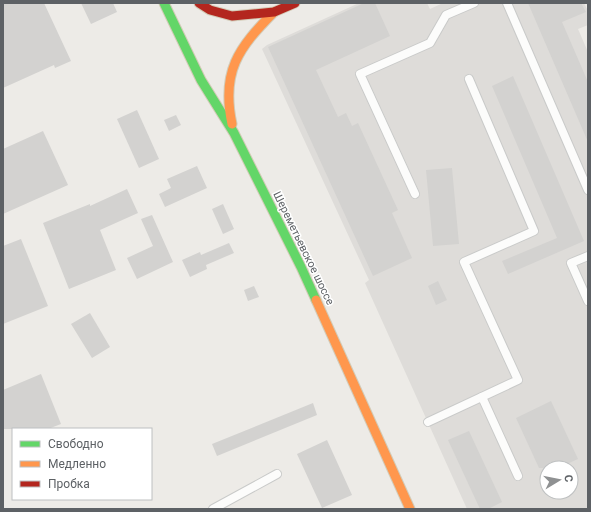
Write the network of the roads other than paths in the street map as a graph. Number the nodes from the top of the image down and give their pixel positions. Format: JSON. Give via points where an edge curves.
{"nodes":[{"id":1,"x":164,"y":3,"type":"edge"},
{"id":2,"x":199,"y":3,"type":"edge"},
{"id":3,"x":295,"y":3,"type":"edge"},
{"id":4,"x":474,"y":3,"type":"edge"},
{"id":5,"x":508,"y":3,"type":"edge"},
{"id":6,"x":274,"y":12,"type":"junction"},
{"id":7,"x":469,"y":79,"type":"dead end"},
{"id":8,"x":234,"y":133,"type":"junction"},
{"id":9,"x":588,"y":190,"type":"edge"},
{"id":10,"x":415,"y":194,"type":"dead end"},
{"id":11,"x":588,"y":256,"type":"edge"},
{"id":12,"x":588,"y":301,"type":"edge"},
{"id":13,"x":482,"y":397,"type":"junction"},
{"id":14,"x":428,"y":422,"type":"dead end"},
{"id":15,"x":277,"y":474,"type":"dead end"},
{"id":16,"x":518,"y":476,"type":"dead end"},
{"id":17,"x":213,"y":509,"type":"edge"},
{"id":18,"x":410,"y":509,"type":"edge"}],
"edges":[{"from":1,"to":8,"type":"main road","name":"Шереметьевское шоссе","via":[[201,80]]},
{"from":2,"to":6,"type":"main road","via":[[210,10],[232,16]]},
{"from":3,"to":6,"type":"main road"},
{"from":4,"to":10,"type":"lane","via":[[446,15],[430,43],[360,74]]},
{"from":5,"to":9,"type":"lane"},
{"from":6,"to":8,"type":"main road","via":[[257,27],[235,61],[228,97]]},
{"from":7,"to":13,"type":"lane","via":[[534,231],[464,262],[518,380]]},
{"from":8,"to":18,"type":"main road","name":"Шереметьевское шоссе","via":[[301,267]]},
{"from":11,"to":12,"type":"lane","via":[[571,264]]},
{"from":13,"to":14,"type":"lane"},
{"from":13,"to":16,"type":"lane"},
{"from":15,"to":17,"type":"lane"}]}
